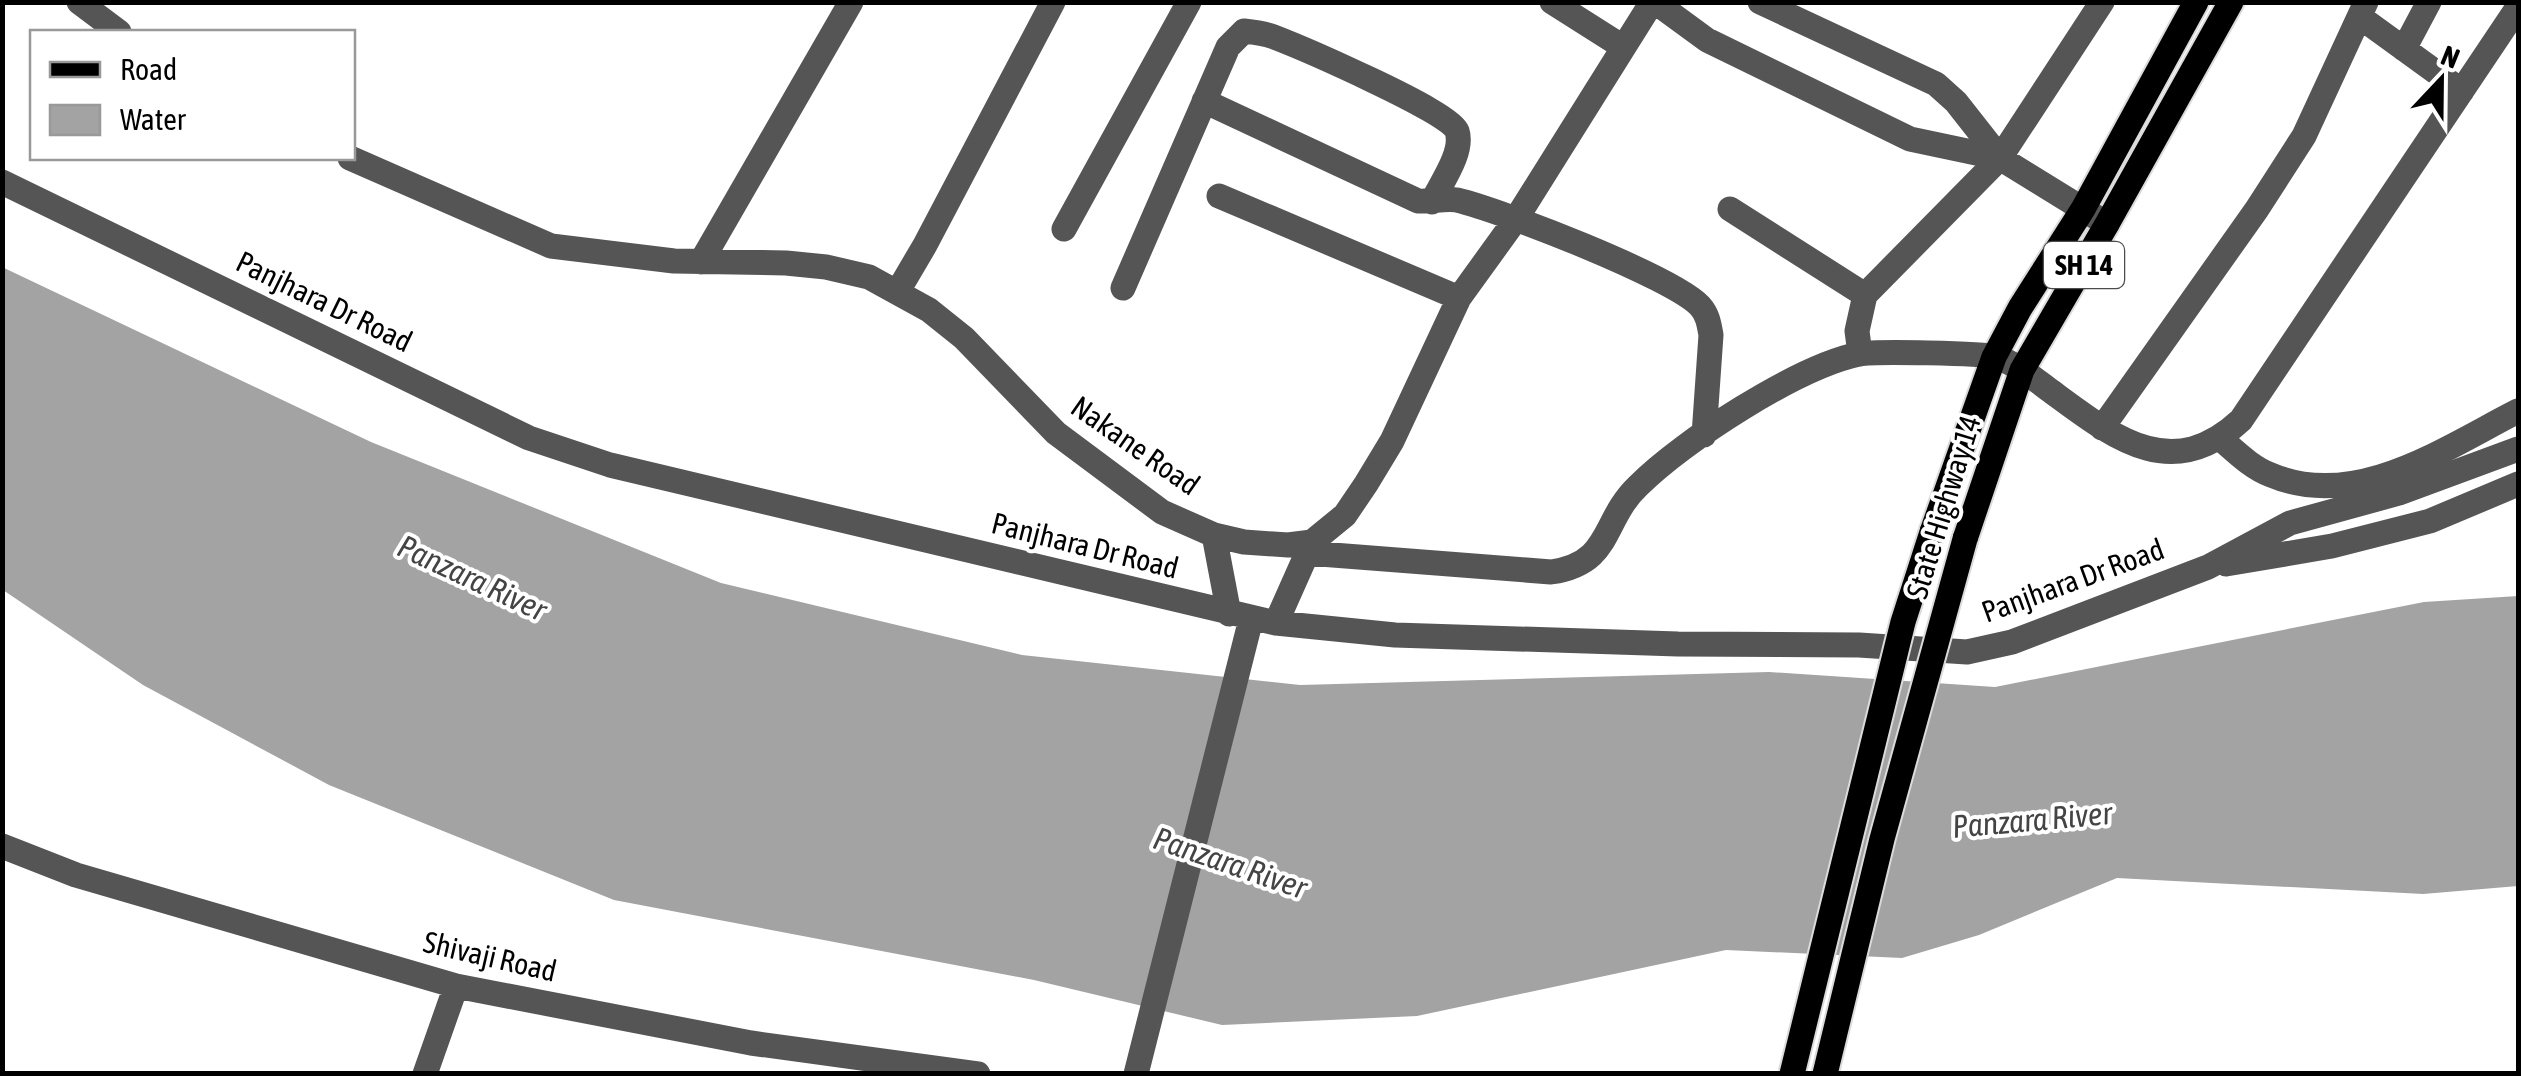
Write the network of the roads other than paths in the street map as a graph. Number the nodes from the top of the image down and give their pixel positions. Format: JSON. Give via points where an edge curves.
{"nodes":[{"id":1,"x":79,"y":2,"type":"edge"},
{"id":2,"x":850,"y":2,"type":"edge"},
{"id":3,"x":1053,"y":2,"type":"edge"},
{"id":4,"x":1189,"y":2,"type":"edge"},
{"id":5,"x":1552,"y":2,"type":"edge"},
{"id":6,"x":1653,"y":2,"type":"edge"},
{"id":7,"x":1760,"y":2,"type":"edge"},
{"id":8,"x":2102,"y":2,"type":"edge"},
{"id":9,"x":2196,"y":2,"type":"edge"},
{"id":10,"x":2231,"y":2,"type":"edge"},
{"id":11,"x":2429,"y":2,"type":"edge"},
{"id":12,"x":2518,"y":7,"type":"edge"},
{"id":13,"x":2363,"y":10,"type":"edge"},
{"id":14,"x":116,"y":30,"type":"edge"},
{"id":15,"x":1623,"y":47,"type":"junction"},
{"id":16,"x":2404,"y":49,"type":"junction"},
{"id":17,"x":2462,"y":91,"type":"junction"},
{"id":18,"x":1204,"y":100,"type":"junction"},
{"id":19,"x":2000,"y":158,"type":"junction"},
{"id":20,"x":355,"y":160,"type":"edge"},
{"id":21,"x":2,"y":182,"type":"edge"},
{"id":22,"x":1219,"y":196,"type":"dead end"},
{"id":23,"x":1432,"y":202,"type":"junction"},
{"id":24,"x":1730,"y":209,"type":"dead end"},
{"id":25,"x":2083,"y":209,"type":"junction"},
{"id":26,"x":1516,"y":219,"type":"junction"},
{"id":27,"x":2108,"y":224,"type":"junction"},
{"id":28,"x":1064,"y":229,"type":"dead end"},
{"id":29,"x":702,"y":262,"type":"junction"},
{"id":30,"x":1123,"y":288,"type":"dead end"},
{"id":31,"x":898,"y":291,"type":"junction"},
{"id":32,"x":1865,"y":295,"type":"junction"},
{"id":33,"x":1458,"y":298,"type":"junction"},
{"id":34,"x":1860,"y":354,"type":"junction"},
{"id":35,"x":1994,"y":356,"type":"junction"},
{"id":36,"x":2022,"y":370,"type":"junction"},
{"id":37,"x":2518,"y":411,"type":"edge"},
{"id":38,"x":2102,"y":428,"type":"junction"},
{"id":39,"x":1704,"y":435,"type":"junction"},
{"id":40,"x":2221,"y":439,"type":"junction"},
{"id":41,"x":2518,"y":448,"type":"edge"},
{"id":42,"x":2416,"y":475,"type":"junction"},
{"id":43,"x":2518,"y":484,"type":"edge"},
{"id":44,"x":2430,"y":521,"type":"junction"},
{"id":45,"x":1214,"y":535,"type":"junction"},
{"id":46,"x":1310,"y":548,"type":"junction"},
{"id":47,"x":2208,"y":566,"type":"junction"},
{"id":48,"x":1252,"y":619,"type":"junction"},
{"id":49,"x":2,"y":846,"type":"edge"},
{"id":50,"x":456,"y":986,"type":"junction"},
{"id":51,"x":424,"y":1074,"type":"edge"},
{"id":52,"x":978,"y":1074,"type":"edge"},
{"id":53,"x":1136,"y":1074,"type":"edge"},
{"id":54,"x":1792,"y":1074,"type":"edge"},
{"id":55,"x":1826,"y":1074,"type":"edge"}],
"edges":[{"from":1,"to":14,"type":"street"},
{"from":2,"to":29,"type":"street"},
{"from":3,"to":31,"type":"street"},
{"from":4,"to":28,"type":"street"},
{"from":5,"to":15,"type":"street"},
{"from":6,"to":15,"type":"street"},
{"from":6,"to":19,"type":"street","via":[[1707,40],[1910,139]]},
{"from":7,"to":19,"type":"street","via":[[1936,84]]},
{"from":8,"to":19,"type":"street"},
{"from":9,"to":25,"type":"main road","name":"State Highway 14","number":"SH 14"},
{"from":10,"to":27,"type":"main road","name":"State Highway 14","number":"SH 14"},
{"from":11,"to":16,"type":"street"},
{"from":12,"to":17,"type":"street"},
{"from":13,"to":16,"type":"street"},
{"from":13,"to":38,"type":"street","via":[[2304,136]]},
{"from":15,"to":26,"type":"street"},
{"from":16,"to":17,"type":"street"},
{"from":17,"to":40,"type":"street","via":[[2241,420]]},
{"from":18,"to":23,"type":"street"},
{"from":18,"to":23,"type":"street","via":[[1236,36],[1256,32],[1289,44],[1454,124],[1458,144]]},
{"from":18,"to":30,"type":"street"},
{"from":19,"to":25,"type":"street"},
{"from":19,"to":32,"type":"street"},
{"from":20,"to":29,"type":"street","name":"Nakane Road","via":[[552,246]]},
{"from":21,"to":48,"type":"street","name":"Panjhara Dr Road","via":[[530,438],[610,465]]},
{"from":22,"to":33,"type":"street"},
{"from":23,"to":26,"type":"street","via":[[1452,199]]},
{"from":24,"to":32,"type":"street"},
{"from":25,"to":27,"type":"street"},
{"from":25,"to":35,"type":"main road","name":"State Highway 14","number":"SH 14"},
{"from":26,"to":33,"type":"street"},
{"from":26,"to":39,"type":"street","via":[[1632,268],[1700,306],[1711,335]]},
{"from":27,"to":36,"type":"main road","name":"State Highway 14","number":"SH 14"},
{"from":29,"to":31,"type":"street","name":"Nakane Road","via":[[826,268]]},
{"from":31,"to":45,"type":"street","name":"Nakane Road","via":[[964,338],[1056,433],[1162,512]]},
{"from":32,"to":34,"type":"street"},
{"from":33,"to":46,"type":"street","via":[[1383,456],[1345,515]]},
{"from":34,"to":35,"type":"street"},
{"from":34,"to":39,"type":"street","via":[[1771,390]]},
{"from":35,"to":36,"type":"street"},
{"from":35,"to":54,"type":"main road","name":"State Highway 14","number":"SH 14","bridge":true,"via":[[1903,622]]},
{"from":36,"to":38,"type":"street"},
{"from":36,"to":55,"type":"main road","name":"State Highway 14","number":"SH 14","bridge":true,"via":[[1965,539]]},
{"from":37,"to":42,"type":"street"},
{"from":38,"to":40,"type":"street","via":[[2162,453]]},
{"from":39,"to":46,"type":"street","name":"Nakane Road","via":[[1633,490],[1600,544],[1576,568],[1551,572]]},
{"from":40,"to":42,"type":"street","via":[[2268,474],[2312,484]]},
{"from":41,"to":42,"type":"street","name":"Panjhara Dr Road"},
{"from":42,"to":44,"type":"street"},
{"from":42,"to":47,"type":"street","name":"Panjhara Dr Road","via":[[2346,509],[2290,523]]},
{"from":43,"to":44,"type":"street","name":"Panjhara Dr Road"},
{"from":44,"to":47,"type":"street","name":"Panjhara Dr Road","via":[[2332,546]]},
{"from":45,"to":46,"type":"street","name":"Nakane Road"},
{"from":45,"to":48,"type":"street"},
{"from":46,"to":48,"type":"street"},
{"from":47,"to":48,"type":"street","name":"Panjhara Dr Road","via":[[2012,642],[1966,652],[1394,635]]},
{"from":48,"to":53,"type":"street"},
{"from":49,"to":50,"type":"street","name":"Shivaji Road","via":[[76,875]]},
{"from":50,"to":51,"type":"street"},
{"from":50,"to":52,"type":"street","name":"Shivaji Road","via":[[750,1043]]}]}
